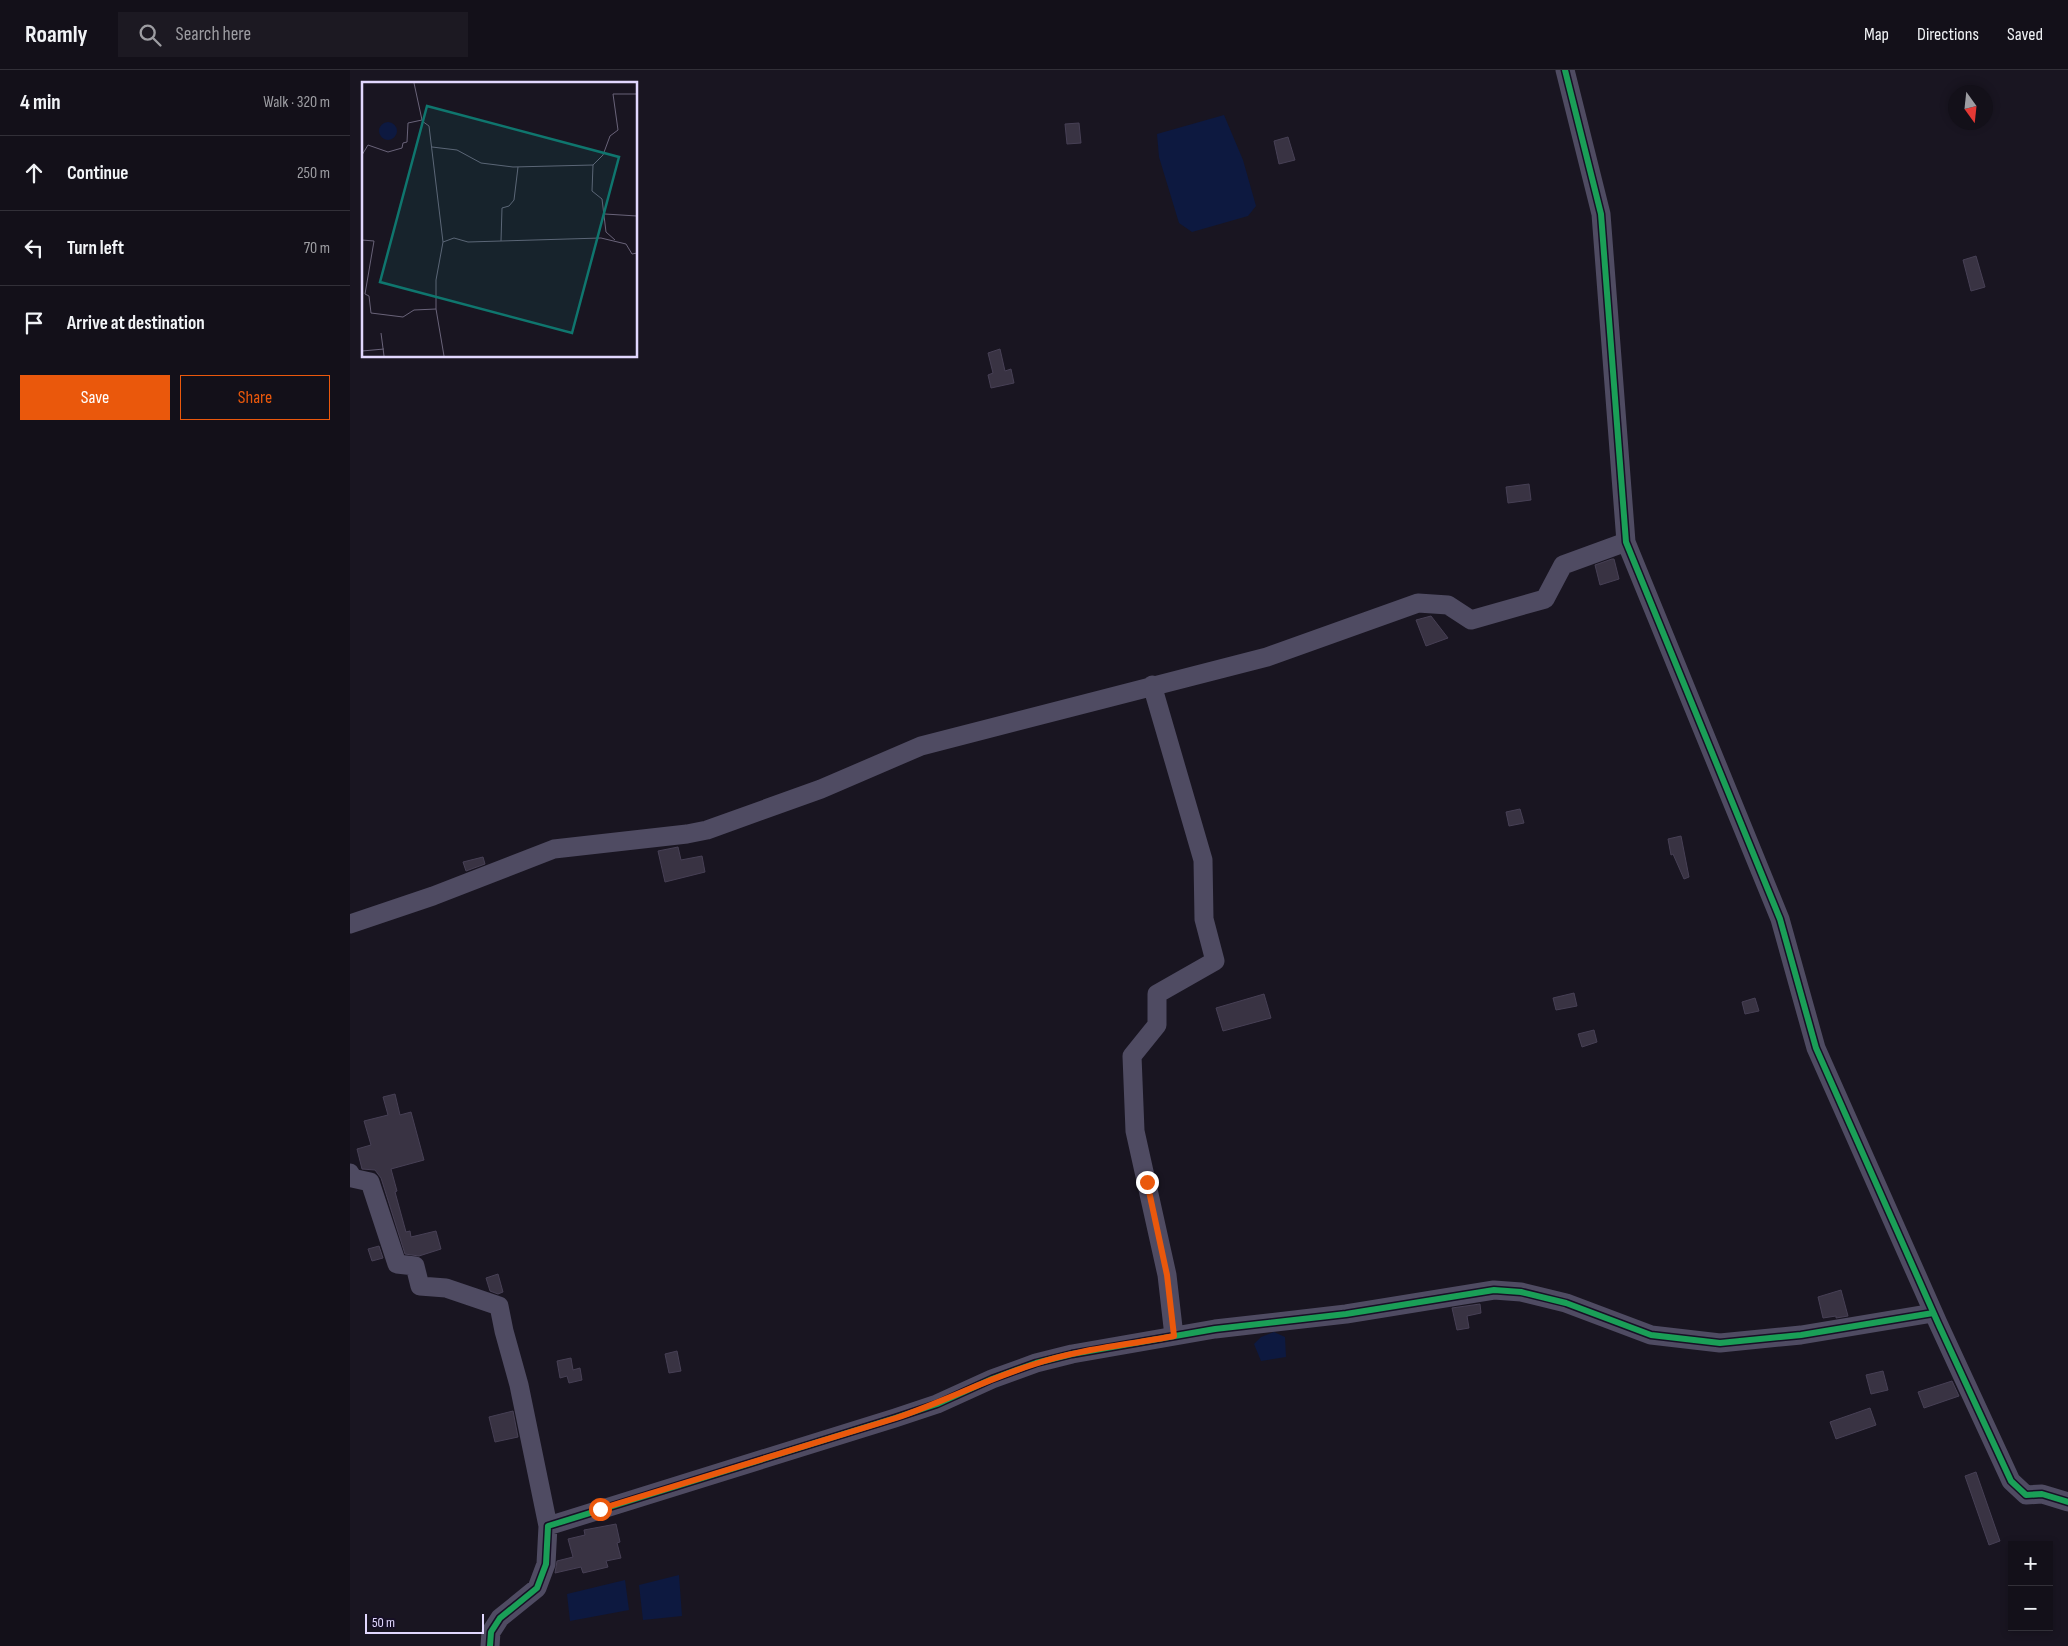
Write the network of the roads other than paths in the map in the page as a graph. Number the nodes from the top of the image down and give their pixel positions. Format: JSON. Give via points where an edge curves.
{"nodes":[{"id":1,"x":1565,"y":70,"type":"edge"},
{"id":2,"x":1626,"y":542,"type":"junction"},
{"id":3,"x":1152,"y":685,"type":"junction"},
{"id":4,"x":350,"y":924,"type":"edge"},
{"id":5,"x":350,"y":1173,"type":"edge"},
{"id":6,"x":1933,"y":1313,"type":"junction"},
{"id":7,"x":1174,"y":1336,"type":"junction"},
{"id":8,"x":2068,"y":1502,"type":"edge"},
{"id":9,"x":548,"y":1526,"type":"junction"},
{"id":10,"x":490,"y":1646,"type":"edge"}],
"edges":[{"from":1,"to":2,"type":"street","via":[[1601,214]]},
{"from":2,"to":3,"type":"street","via":[[1563,565],[1545,599],[1471,620],[1448,605],[1418,602],[1267,657]]},
{"from":2,"to":6,"type":"street","via":[[1780,919],[1816,1048]]},
{"from":3,"to":4,"type":"street","via":[[921,746],[821,789],[706,830],[554,849]]},
{"from":3,"to":7,"type":"street","via":[[1203,860],[1204,919],[1215,961],[1157,994],[1157,1025],[1132,1056],[1135,1131],[1167,1275]]},
{"from":5,"to":9,"type":"street","via":[[352,1178],[370,1182],[397,1264],[415,1266],[420,1286],[446,1288],[499,1306]]},
{"from":6,"to":7,"type":"street","via":[[1801,1335],[1720,1343],[1651,1335],[1566,1304],[1521,1292],[1494,1290],[1346,1314]]},
{"from":6,"to":8,"type":"street","via":[[2012,1481],[2026,1495],[2042,1494]]},
{"from":7,"to":9,"type":"street","via":[[1036,1363],[896,1418]]},
{"from":9,"to":10,"type":"street","via":[[546,1564],[538,1588],[500,1618],[491,1632]]}]}
